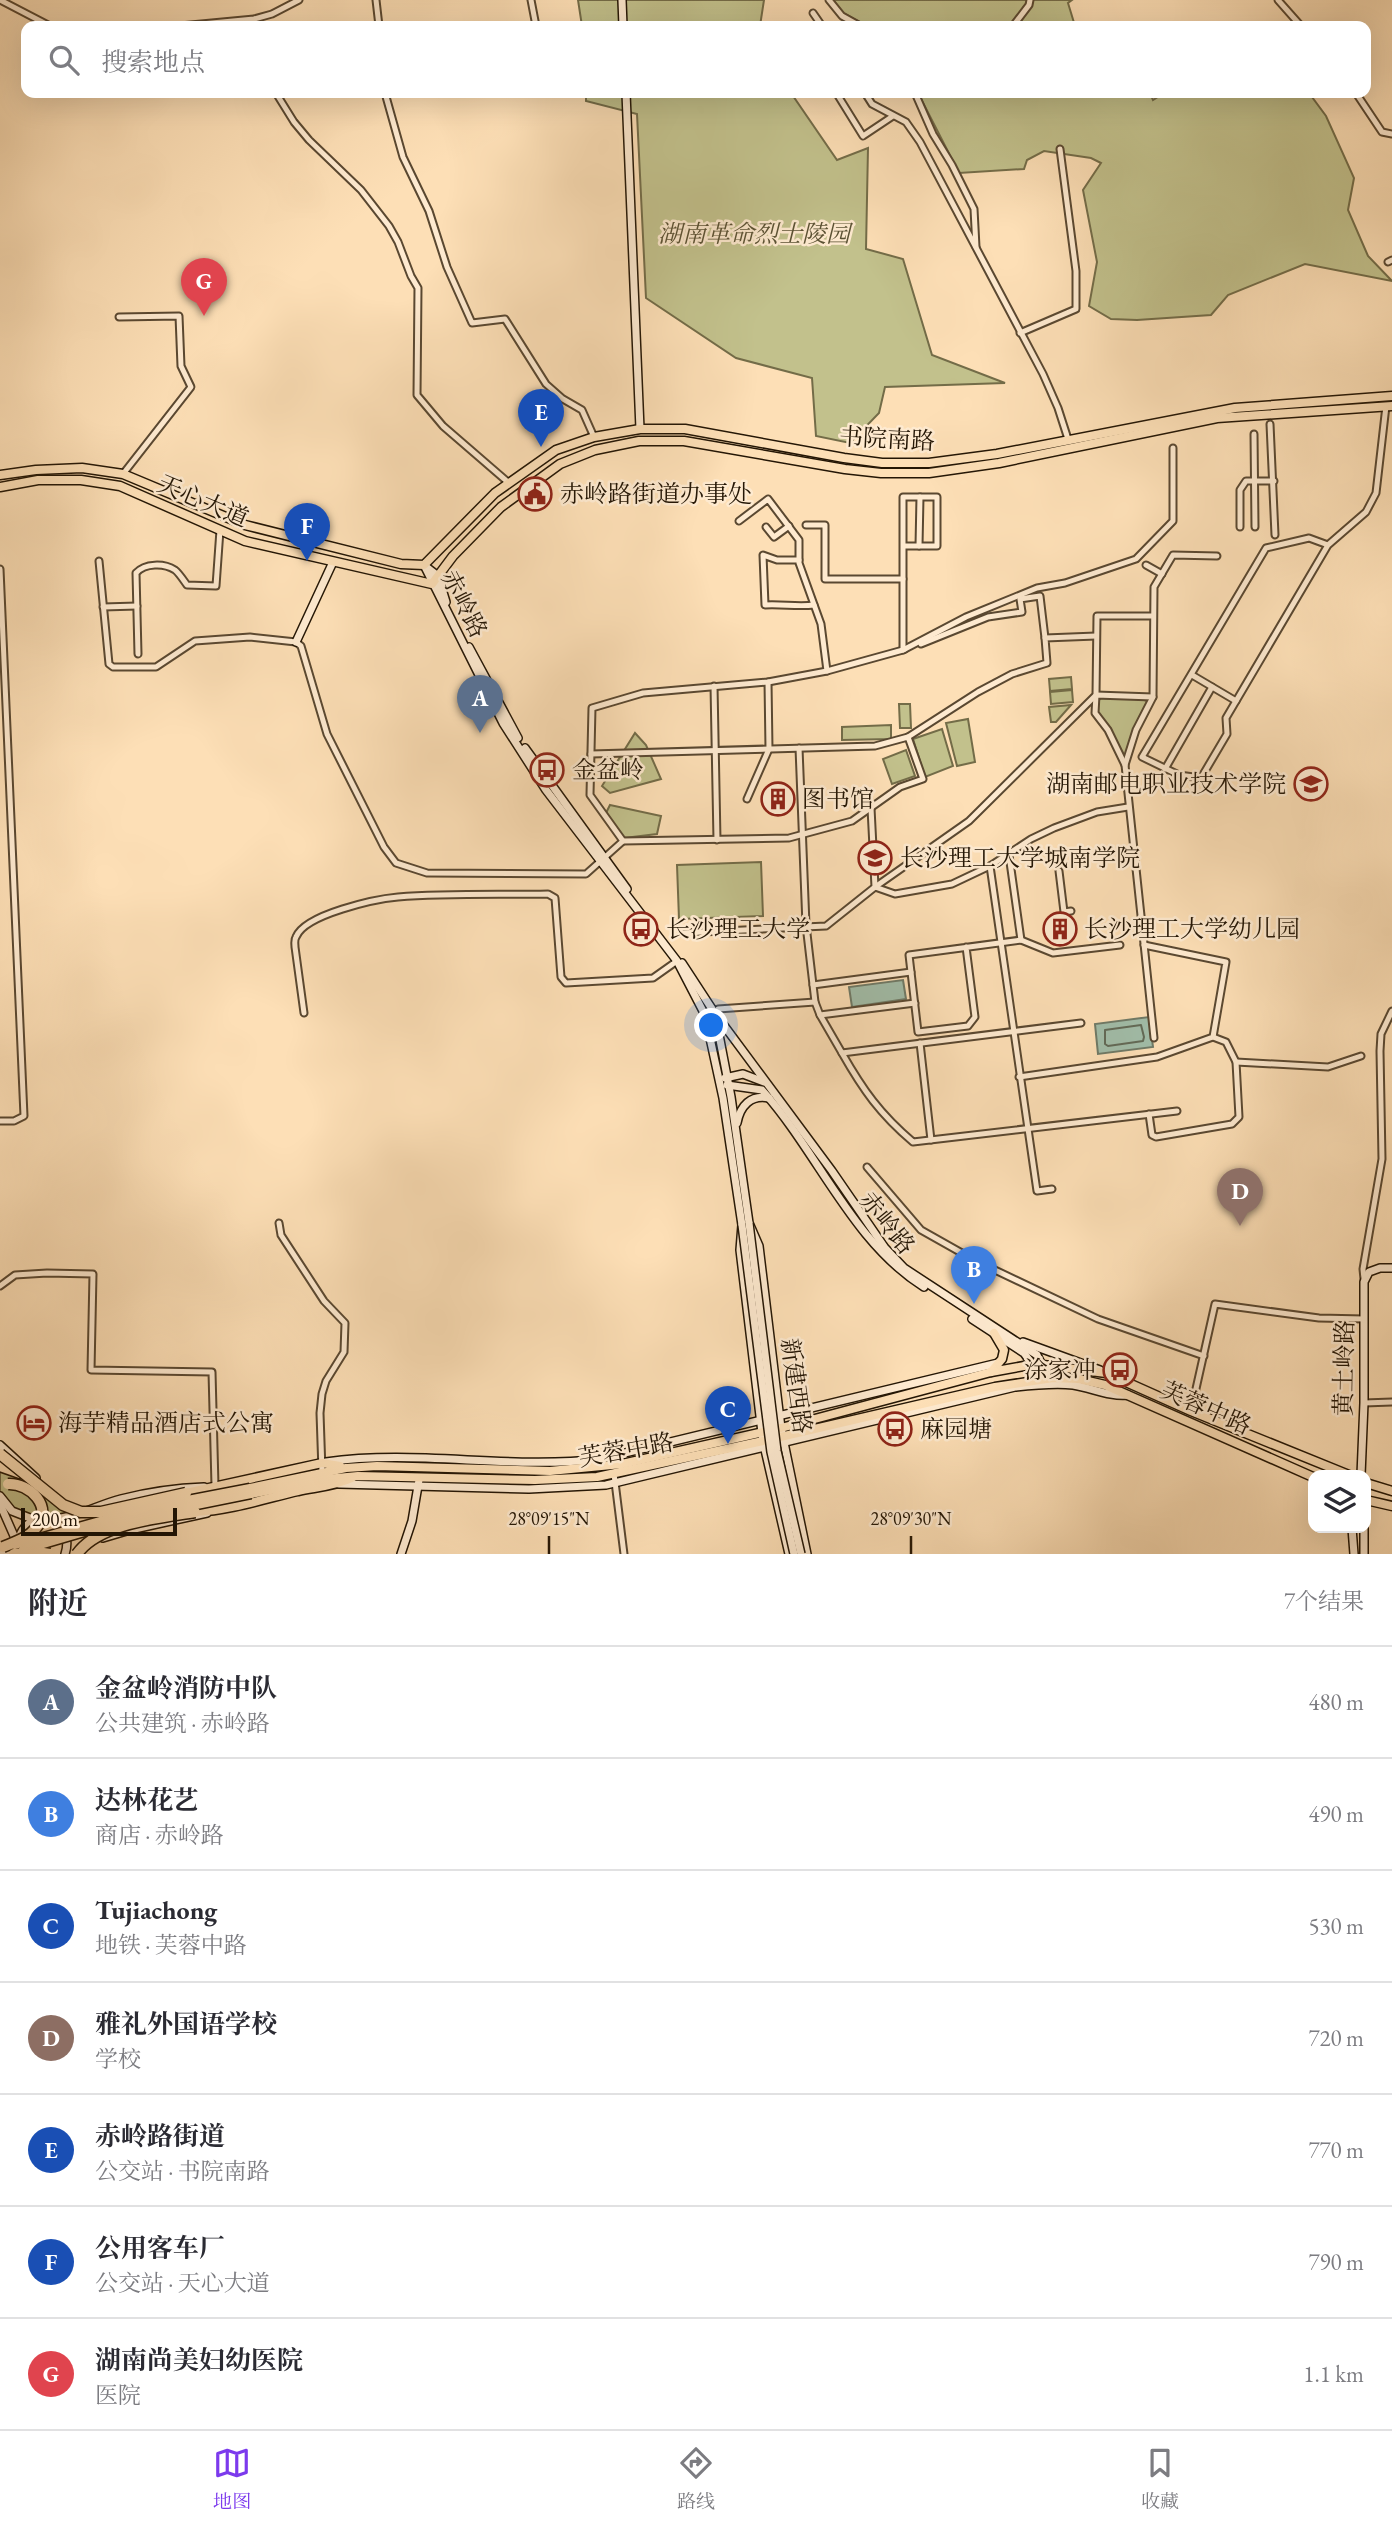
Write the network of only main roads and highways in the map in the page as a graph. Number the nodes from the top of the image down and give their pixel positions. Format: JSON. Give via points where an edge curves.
{"nodes":[{"id":1,"x":622,"y":0,"type":"edge"},
{"id":2,"x":623,"y":21,"type":"edge"},
{"id":3,"x":626,"y":98,"type":"edge"},
{"id":4,"x":1392,"y":396,"type":"edge"},
{"id":5,"x":1389,"y":406,"type":"edge"},
{"id":6,"x":640,"y":429,"type":"junction"},
{"id":7,"x":0,"y":475,"type":"edge"},
{"id":8,"x":0,"y":487,"type":"edge"},
{"id":9,"x":333,"y":562,"type":"junction"},
{"id":10,"x":424,"y":565,"type":"junction"},
{"id":11,"x":438,"y":576,"type":"junction"},
{"id":12,"x":432,"y":584,"type":"junction"},
{"id":13,"x":296,"y":642,"type":"road end"},
{"id":14,"x":601,"y":859,"type":"junction"},
{"id":15,"x":716,"y":1010,"type":"junction"},
{"id":16,"x":764,"y":1082,"type":"junction"},
{"id":17,"x":724,"y":1083,"type":"junction"},
{"id":18,"x":769,"y":1098,"type":"junction"},
{"id":19,"x":735,"y":1130,"type":"junction"},
{"id":20,"x":745,"y":1224,"type":"junction"},
{"id":21,"x":1392,"y":1268,"type":"edge"},
{"id":22,"x":994,"y":1333,"type":"junction"},
{"id":23,"x":1012,"y":1338,"type":"junction"},
{"id":24,"x":999,"y":1362,"type":"junction"},
{"id":25,"x":1039,"y":1364,"type":"junction"},
{"id":26,"x":991,"y":1372,"type":"junction"},
{"id":27,"x":1107,"y":1373,"type":"junction"},
{"id":28,"x":1046,"y":1379,"type":"junction"},
{"id":29,"x":1130,"y":1395,"type":"junction"},
{"id":30,"x":780,"y":1416,"type":"junction"},
{"id":31,"x":760,"y":1421,"type":"junction"},
{"id":32,"x":783,"y":1436,"type":"junction"},
{"id":33,"x":763,"y":1440,"type":"junction"},
{"id":34,"x":0,"y":1445,"type":"edge"},
{"id":35,"x":0,"y":1454,"type":"edge"},
{"id":36,"x":0,"y":1466,"type":"edge"},
{"id":37,"x":322,"y":1467,"type":"junction"},
{"id":38,"x":1337,"y":1470,"type":"edge"},
{"id":39,"x":1361,"y":1470,"type":"edge"},
{"id":40,"x":1308,"y":1475,"type":"edge"},
{"id":41,"x":358,"y":1476,"type":"junction"},
{"id":42,"x":30,"y":1478,"type":"junction"},
{"id":43,"x":418,"y":1481,"type":"junction"},
{"id":44,"x":338,"y":1485,"type":"junction"},
{"id":45,"x":1371,"y":1485,"type":"edge"},
{"id":46,"x":215,"y":1486,"type":"junction"},
{"id":47,"x":0,"y":1488,"type":"edge"},
{"id":48,"x":251,"y":1491,"type":"junction"},
{"id":49,"x":1392,"y":1491,"type":"edge"},
{"id":50,"x":186,"y":1493,"type":"joint"},
{"id":51,"x":0,"y":1496,"type":"edge"},
{"id":52,"x":1371,"y":1501,"type":"edge"},
{"id":53,"x":0,"y":1504,"type":"edge"},
{"id":54,"x":1392,"y":1506,"type":"edge"},
{"id":55,"x":94,"y":1508,"type":"junction"},
{"id":56,"x":217,"y":1511,"type":"junction"},
{"id":57,"x":195,"y":1512,"type":"joint"},
{"id":58,"x":73,"y":1517,"type":"junction"},
{"id":59,"x":47,"y":1519,"type":"junction"},
{"id":60,"x":36,"y":1520,"type":"junction"},
{"id":61,"x":1352,"y":1533,"type":"edge"},
{"id":62,"x":1364,"y":1533,"type":"edge"},
{"id":63,"x":106,"y":1537,"type":"junction"},
{"id":64,"x":11,"y":1550,"type":"edge"},
{"id":65,"x":50,"y":1554,"type":"edge"},
{"id":66,"x":65,"y":1554,"type":"edge"},
{"id":67,"x":71,"y":1554,"type":"edge"},
{"id":68,"x":77,"y":1554,"type":"edge"},
{"id":69,"x":401,"y":1554,"type":"edge"},
{"id":70,"x":791,"y":1554,"type":"edge"},
{"id":71,"x":800,"y":1554,"type":"edge"},
{"id":72,"x":807,"y":1554,"type":"edge"},
{"id":73,"x":1354,"y":1554,"type":"edge"},
{"id":74,"x":1364,"y":1554,"type":"edge"}],
"edges":[{"from":1,"to":2,"type":"main road"},
{"from":3,"to":6,"type":"main road"},
{"from":4,"to":6,"type":"main road","name":"书院南路","via":[[1235,408],[929,463],[882,463],[685,429]]},
{"from":5,"to":11,"type":"main road","name":"书院南路","via":[[1217,418],[929,473],[881,473],[684,441],[639,441],[595,450],[560,464],[501,507]]},
{"from":6,"to":10,"type":"main road","name":"书院南路","via":[[555,450],[495,493]]},
{"from":7,"to":10,"type":"main road","name":"天心大道","via":[[82,468],[123,474],[245,525],[401,564]]},
{"from":8,"to":9,"type":"main road","name":"天心大道","via":[[37,480],[120,486],[245,541]]},
{"from":9,"to":12,"type":"main road","name":"天心大道"},
{"from":9,"to":13,"type":"main road"},
{"from":10,"to":11,"type":"main road","name":"赤岭路"},
{"from":10,"to":12,"type":"main road","name":"赤岭路"},
{"from":11,"to":12,"type":"main road","name":"书院南路"},
{"from":11,"to":14,"type":"main road","name":"赤岭路","via":[[444,597],[521,743]]},
{"from":12,"to":14,"type":"main road","name":"赤岭路","via":[[503,723],[546,790]]},
{"from":14,"to":15,"type":"main road","name":"赤岭路"},
{"from":14,"to":17,"type":"main road","name":"赤岭路","via":[[677,961],[705,1015]]},
{"from":15,"to":16,"type":"main road","name":"赤岭路"},
{"from":15,"to":17,"type":"main road","name":"新建西路"},
{"from":16,"to":17,"type":"main road","via":[[743,1074]]},
{"from":16,"to":23,"type":"main road","name":"赤岭路","via":[[904,1268]]},
{"from":17,"to":18,"type":"main road","via":[[762,1090]]},
{"from":17,"to":19,"type":"main road","name":"新建西路"},
{"from":17,"to":20,"type":"main road","name":"新建西路"},
{"from":18,"to":19,"type":"main road","via":[[745,1104]]},
{"from":18,"to":22,"type":"main road","name":"赤岭路","via":[[880,1252],[906,1276]]},
{"from":19,"to":20,"type":"main road","name":"新建西路"},
{"from":20,"to":30,"type":"main road","name":"新建西路","via":[[759,1246]]},
{"from":20,"to":31,"type":"main road","name":"新建西路","via":[[740,1250]]},
{"from":20,"to":70,"type":"main road","name":"新建西路","bridge":true,"via":[[771,1452]]},
{"from":20,"to":71,"type":"main road","name":"新建西路","bridge":true,"via":[[777,1451]]},
{"from":21,"to":39,"type":"main road","name":"黄土岭路","via":[[1369,1272],[1364,1282]]},
{"from":22,"to":24,"type":"main road","via":[[1004,1350]]},
{"from":22,"to":25,"type":"main road","name":"赤岭路"},
{"from":23,"to":25,"type":"main road","name":"赤岭路","via":[[1037,1355]]},
{"from":23,"to":27,"type":"main road","name":"赤岭路"},
{"from":24,"to":26,"type":"main road"},
{"from":24,"to":30,"type":"main road"},
{"from":25,"to":26,"type":"main road","name":"芙蓉中路"},
{"from":25,"to":27,"type":"main road","name":"芙蓉中路"},
{"from":25,"to":28,"type":"main road","name":"赤岭路"},
{"from":26,"to":32,"type":"main road","name":"芙蓉中路"},
{"from":27,"to":38,"type":"main road","name":"芙蓉中路"},
{"from":28,"to":29,"type":"main road","name":"芙蓉中路","via":[[1079,1379]]},
{"from":28,"to":32,"type":"main road","name":"芙蓉中路"},
{"from":29,"to":32,"type":"main road","via":[[1116,1397],[1090,1388],[1052,1384],[1015,1387]]},
{"from":29,"to":40,"type":"main road","name":"芙蓉中路"},
{"from":30,"to":31,"type":"main road"},
{"from":30,"to":32,"type":"main road","name":"新建西路"},
{"from":31,"to":33,"type":"main road","name":"新建西路"},
{"from":31,"to":37,"type":"main road","via":[[624,1455],[579,1461],[396,1457]]},
{"from":32,"to":33,"type":"main road","name":"芙蓉中路"},
{"from":32,"to":72,"type":"main road","name":"新建西路"},
{"from":33,"to":37,"type":"main road","name":"芙蓉中路","via":[[576,1469]]},
{"from":33,"to":43,"type":"main road","name":"芙蓉中路","via":[[615,1479]]},
{"from":33,"to":70,"type":"main road","name":"新建西路"},
{"from":34,"to":58,"type":"main road","via":[[70,1504]]},
{"from":35,"to":42,"type":"highway","bridge":true},
{"from":36,"to":42,"type":"highway","bridge":true},
{"from":37,"to":46,"type":"main road"},
{"from":37,"to":48,"type":"main road"},
{"from":41,"to":43,"type":"main road","name":"芙蓉中路"},
{"from":41,"to":44,"type":"main road"},
{"from":41,"to":48,"type":"main road","name":"芙蓉中路"},
{"from":42,"to":50,"type":"highway","bridge":true,"via":[[63,1505],[81,1512],[101,1512]]},
{"from":43,"to":44,"type":"main road"},
{"from":43,"to":69,"type":"main road"},
{"from":44,"to":56,"type":"main road"},
{"from":45,"to":49,"type":"main road"},
{"from":46,"to":50,"type":"main road"},
{"from":46,"to":55,"type":"main road","via":[[144,1494]]},
{"from":47,"to":64,"type":"highway","bridge":true,"via":[[15,1484],[29,1489],[43,1515],[38,1526]]},
{"from":48,"to":64,"type":"main road","name":"芙蓉中路","bridge":true,"via":[[146,1508]]},
{"from":51,"to":60,"type":"main road","via":[[12,1511]]},
{"from":52,"to":54,"type":"main road"},
{"from":53,"to":64,"type":"main road"},
{"from":55,"to":58,"type":"main road"},
{"from":55,"to":63,"type":"main road","via":[[88,1515],[92,1532]]},
{"from":56,"to":57,"type":"main road"},
{"from":56,"to":63,"type":"main road"},
{"from":57,"to":68,"type":"highway","bridge":true,"via":[[104,1532]]},
{"from":58,"to":59,"type":"main road"},
{"from":59,"to":60,"type":"main road"},
{"from":59,"to":66,"type":"main road","via":[[64,1531]]},
{"from":60,"to":64,"type":"main road","via":[[24,1527]]},
{"from":61,"to":73,"type":"main road"},
{"from":62,"to":74,"type":"main road"},
{"from":63,"to":67,"type":"main road"},
{"from":64,"to":65,"type":"highway","bridge":true}]}
